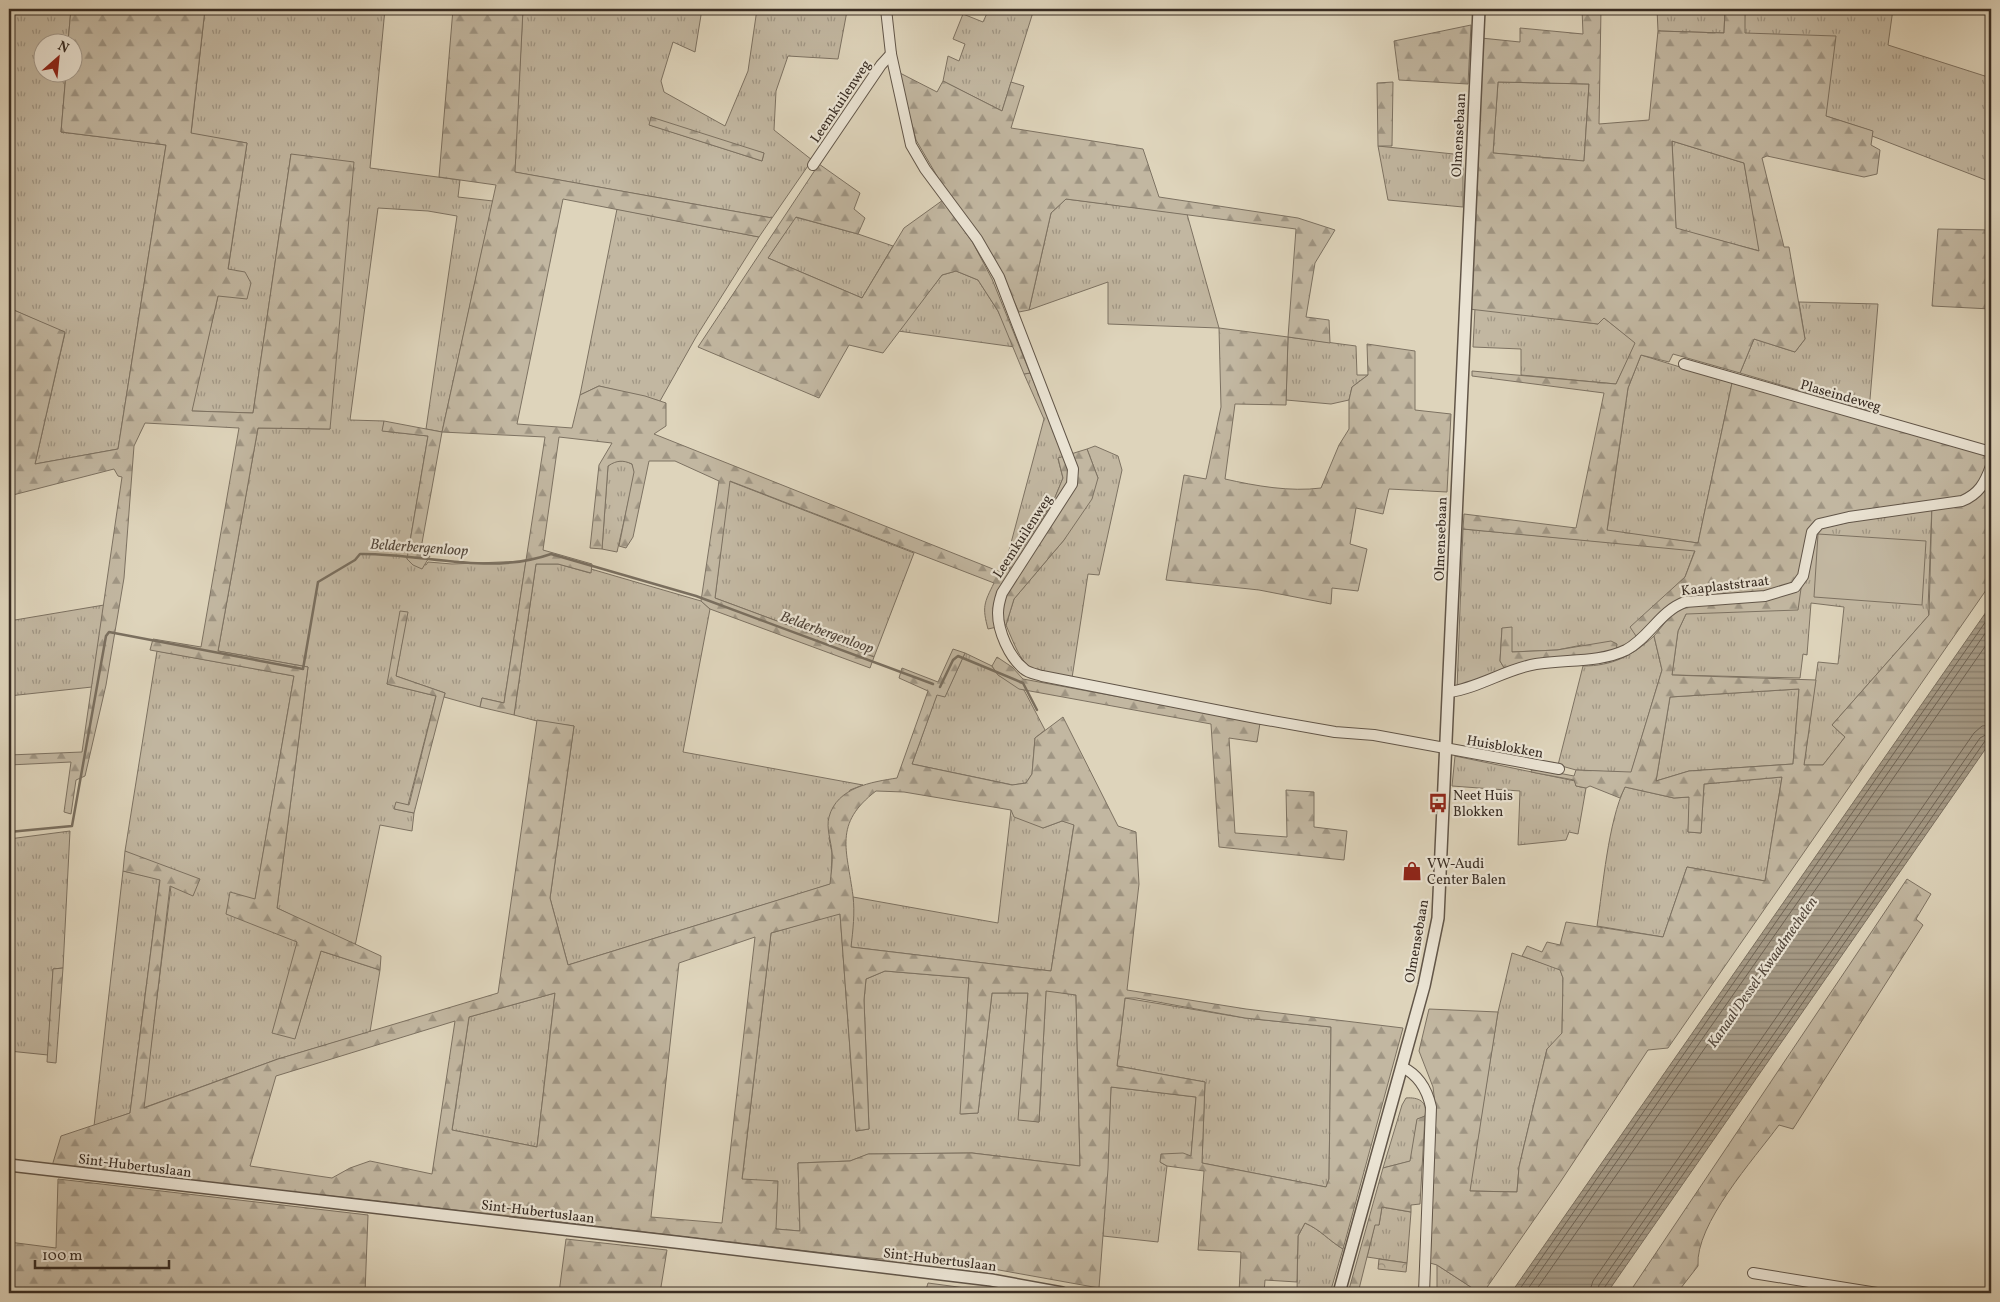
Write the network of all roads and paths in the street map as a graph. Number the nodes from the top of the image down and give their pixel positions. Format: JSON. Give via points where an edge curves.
{"nodes":[{"id":1,"x":886,"y":9,"type":"edge"},
{"id":2,"x":1479,"y":9,"type":"edge"},
{"id":3,"x":891,"y":54,"type":"junction"},
{"id":4,"x":813,"y":165,"type":"dead end"},
{"id":5,"x":1684,"y":364,"type":"dead end"},
{"id":6,"x":1991,"y":452,"type":"edge"},
{"id":7,"x":1991,"y":466,"type":"edge"},
{"id":8,"x":1449,"y":692,"type":"junction"},
{"id":9,"x":1446,"y":749,"type":"junction"},
{"id":10,"x":1558,"y":769,"type":"dead end"},
{"id":11,"x":1402,"y":1067,"type":"junction"},
{"id":12,"x":9,"y":1165,"type":"edge"},
{"id":13,"x":1753,"y":1273,"type":"dead end"},
{"id":14,"x":1062,"y":1293,"type":"edge"},
{"id":15,"x":1339,"y":1293,"type":"edge"},
{"id":16,"x":1424,"y":1293,"type":"edge"},
{"id":17,"x":1877,"y":1293,"type":"edge"}],
"edges":[{"from":1,"to":3,"type":"street","name":"Leemkuilenweg"},
{"from":2,"to":8,"type":"street","name":"Olmensebaan"},
{"from":3,"to":4,"type":"street","name":"Leemkuilenweg"},
{"from":3,"to":9,"type":"street","name":"Leemkuilenweg","via":[[911,145],[925,170],[977,239],[998,277],[1073,469],[1072,484],[1002,593],[997,610],[998,624],[1017,662],[1025,670],[1042,676],[1256,718]]},
{"from":5,"to":6,"type":"street","name":"Plaseindeweg"},
{"from":7,"to":8,"type":"street","name":"Kaaplaststraat","via":[[1975,496],[1962,501],[1819,524],[1812,532],[1804,576],[1786,591],[1765,596],[1685,602],[1675,605],[1635,645],[1616,655],[1536,664]]},
{"from":8,"to":9,"type":"street","name":"Olmensebaan"},
{"from":9,"to":10,"type":"street","name":"Huisblokken"},
{"from":9,"to":11,"type":"street","name":"Olmensebaan","via":[[1438,918]]},
{"from":11,"to":15,"type":"street","name":"Olmensebaan"},
{"from":11,"to":16,"type":"street","via":[[1421,1082],[1431,1107]]},
{"from":12,"to":14,"type":"street","name":"Sint-Hubertuslaan","via":[[991,1280]]},
{"from":13,"to":17,"type":"street"}]}
